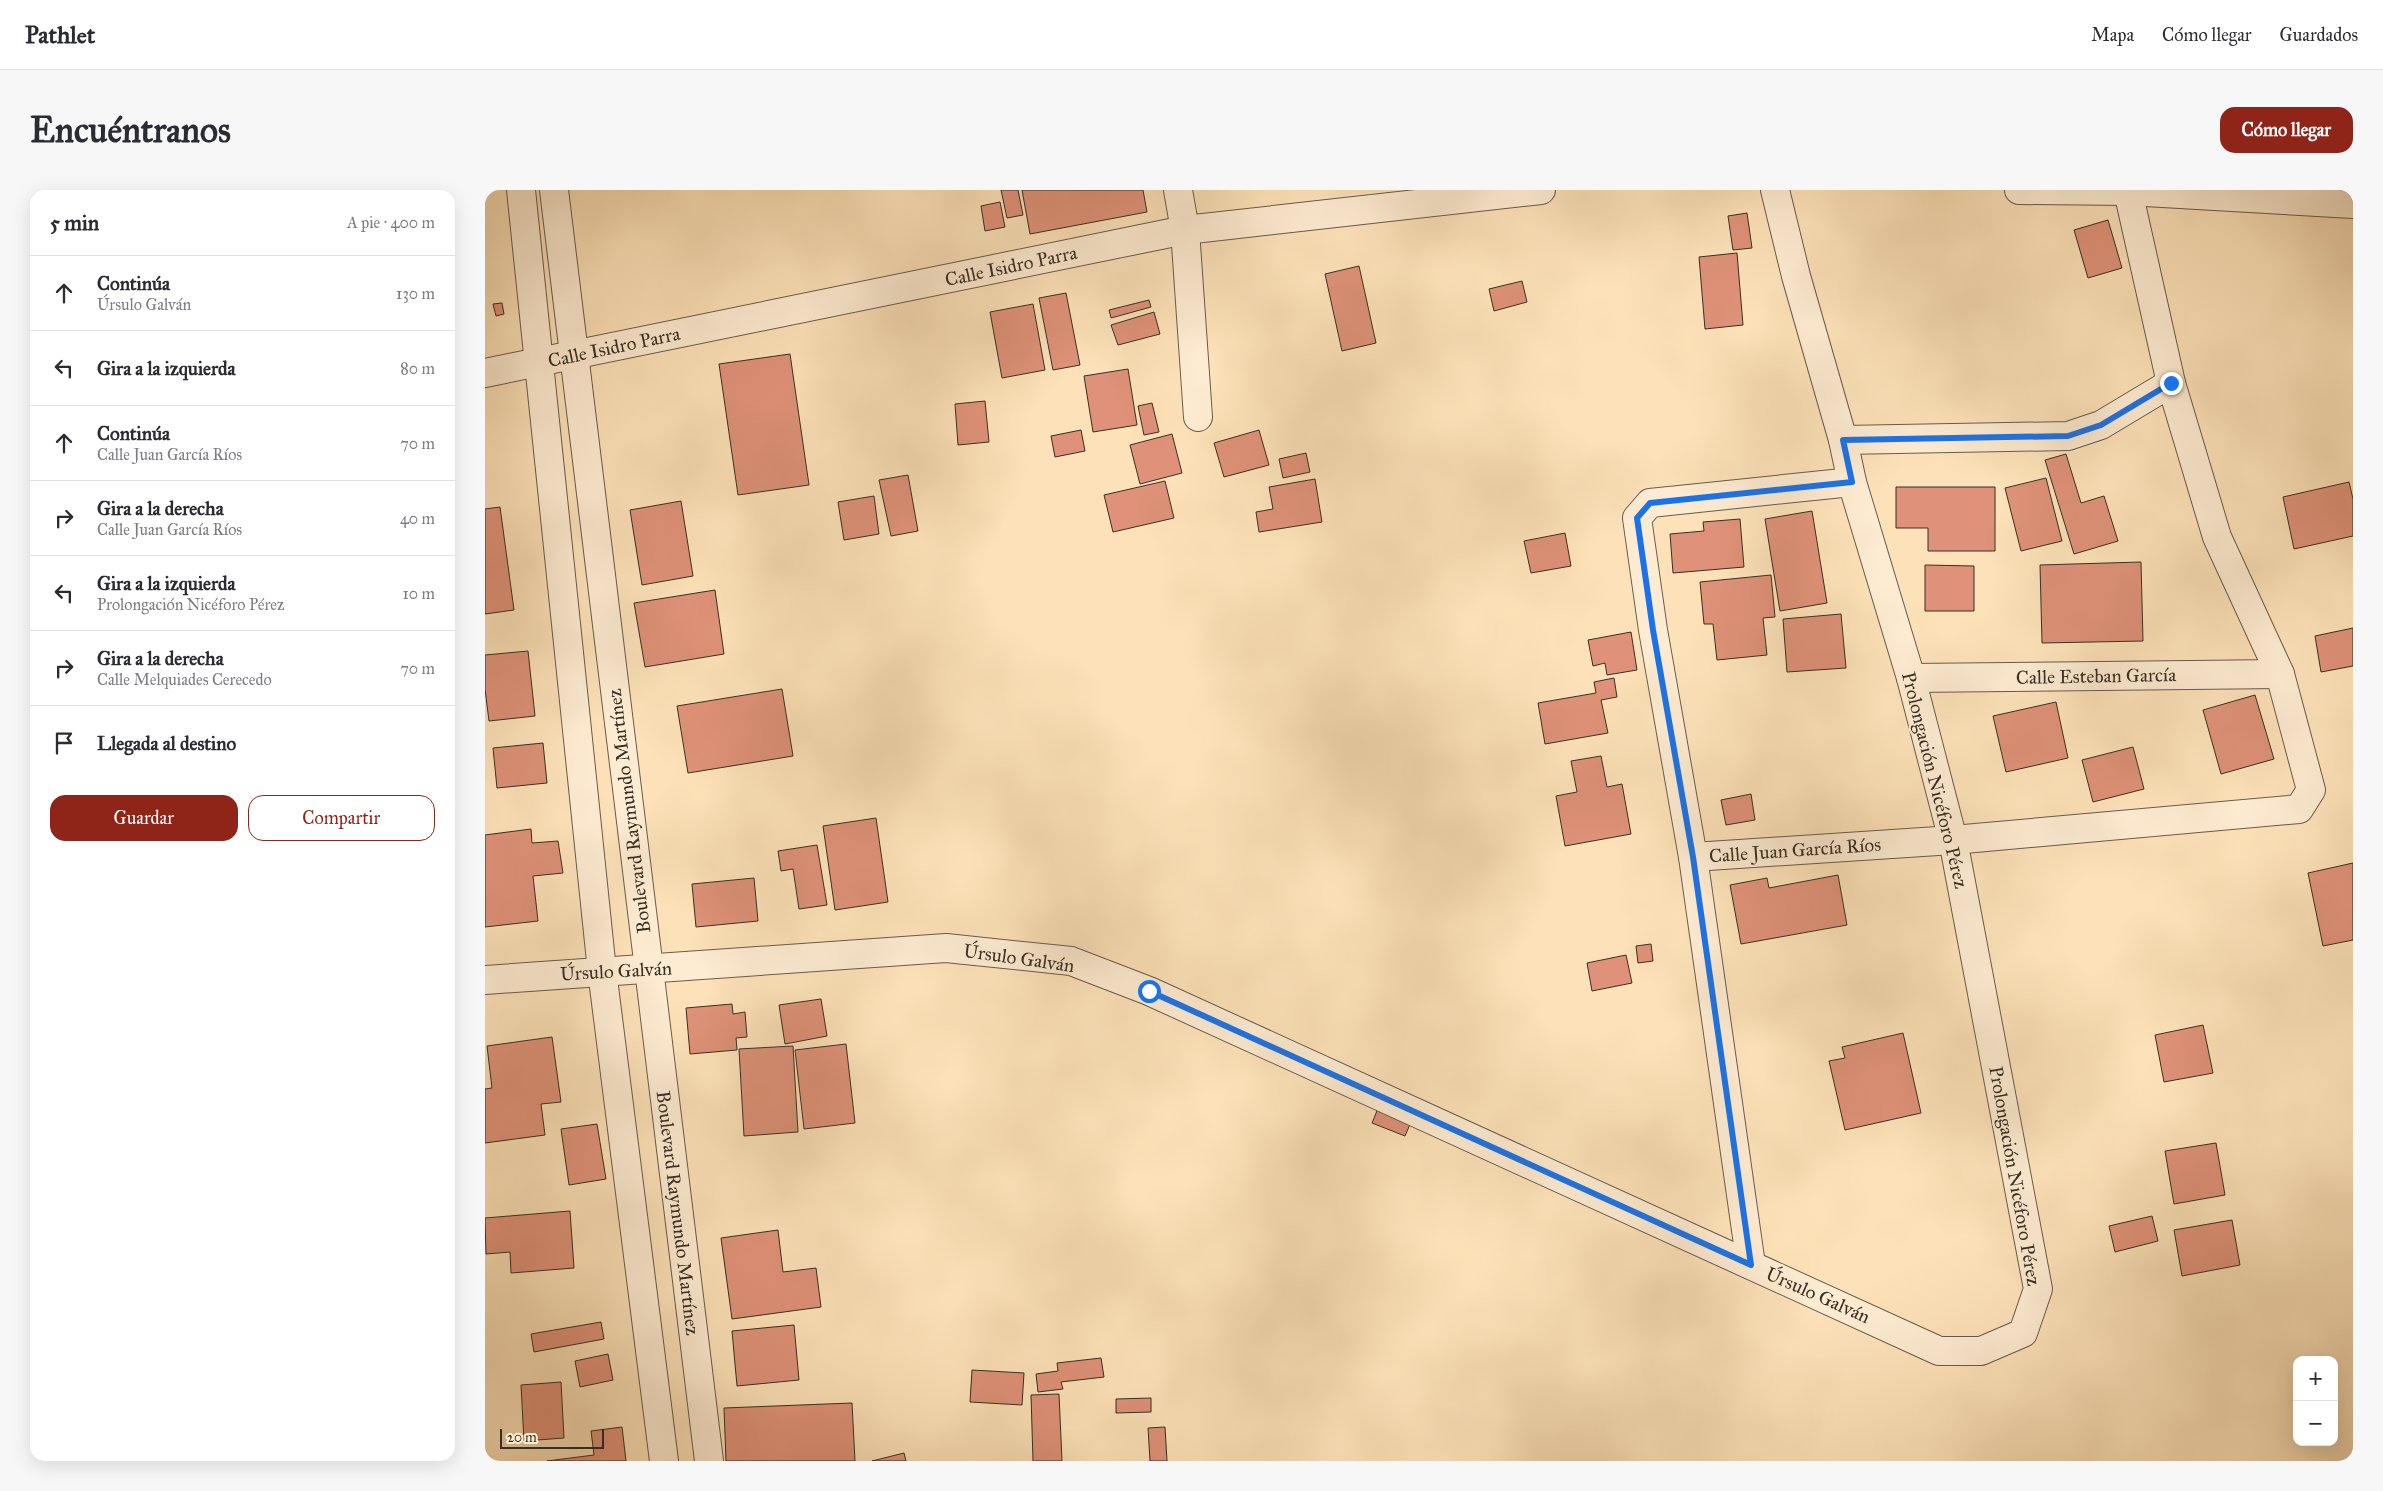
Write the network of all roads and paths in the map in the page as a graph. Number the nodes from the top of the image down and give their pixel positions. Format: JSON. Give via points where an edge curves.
{"nodes":[{"id":1,"x":521,"y":190,"type":"edge"},
{"id":2,"x":554,"y":190,"type":"edge"},
{"id":3,"x":1178,"y":190,"type":"edge"},
{"id":4,"x":1541,"y":190,"type":"edge"},
{"id":5,"x":1775,"y":190,"type":"edge"},
{"id":6,"x":2019,"y":190,"type":"edge"},
{"id":7,"x":2128,"y":191,"type":"edge"},
{"id":8,"x":2259,"y":195,"type":"edge"},
{"id":9,"x":2353,"y":204,"type":"edge"},
{"id":10,"x":1185,"y":230,"type":"junction"},
{"id":11,"x":574,"y":356,"type":"junction"},
{"id":12,"x":539,"y":363,"type":"junction"},
{"id":13,"x":485,"y":373,"type":"edge"},
{"id":14,"x":2171,"y":383,"type":"junction"},
{"id":15,"x":1198,"y":417,"type":"dead end"},
{"id":16,"x":1843,"y":440,"type":"junction"},
{"id":17,"x":1852,"y":482,"type":"junction"},
{"id":18,"x":2281,"y":674,"type":"junction"},
{"id":19,"x":1911,"y":678,"type":"junction"},
{"id":20,"x":1953,"y":840,"type":"junction"},
{"id":21,"x":1693,"y":857,"type":"junction"},
{"id":22,"x":648,"y":970,"type":"junction"},
{"id":23,"x":602,"y":972,"type":"junction"},
{"id":24,"x":485,"y":980,"type":"edge"},
{"id":25,"x":1751,"y":1265,"type":"junction"},
{"id":26,"x":1981,"y":1352,"type":"joint"},
{"id":27,"x":664,"y":1461,"type":"edge"},
{"id":28,"x":709,"y":1461,"type":"edge"}],
"edges":[{"from":1,"to":12,"type":"street"},
{"from":2,"to":11,"type":"street","name":"Boulevard Raymundo Martínez"},
{"from":3,"to":10,"type":"street"},
{"from":4,"to":10,"type":"street","name":"Calle Isidro Parra"},
{"from":5,"to":16,"type":"street","name":"Prolongación Nicéforo Pérez"},
{"from":6,"to":7,"type":"street"},
{"from":7,"to":8,"type":"street"},
{"from":7,"to":14,"type":"street"},
{"from":8,"to":9,"type":"street"},
{"from":10,"to":11,"type":"street","name":"Calle Isidro Parra"},
{"from":10,"to":15,"type":"street"},
{"from":11,"to":12,"type":"street","name":"Calle Isidro Parra"},
{"from":11,"to":22,"type":"street","name":"Boulevard Raymundo Martínez"},
{"from":12,"to":13,"type":"street","name":"Calle Isidro Parra"},
{"from":12,"to":23,"type":"street"},
{"from":14,"to":16,"type":"street","via":[[2101,425],[2068,436]]},
{"from":14,"to":18,"type":"street","via":[[2217,537]]},
{"from":16,"to":17,"type":"street","name":"Prolongación Nicéforo Pérez"},
{"from":17,"to":19,"type":"street","name":"Prolongación Nicéforo Pérez"},
{"from":17,"to":21,"type":"street","name":"Calle Juan García Ríos","via":[[1650,503],[1637,518]]},
{"from":18,"to":19,"type":"street","name":"Calle Esteban García"},
{"from":18,"to":20,"type":"street","name":"Calle Juan García Ríos","via":[[2311,790],[2299,809]]},
{"from":19,"to":20,"type":"street","name":"Prolongación Nicéforo Pérez"},
{"from":20,"to":21,"type":"street","name":"Calle Juan García Ríos"},
{"from":20,"to":26,"type":"street","name":"Prolongación Nicéforo Pérez","via":[[2038,1289],[2023,1333]]},
{"from":21,"to":25,"type":"street"},
{"from":22,"to":23,"type":"street","name":"Úrsulo Galván"},
{"from":22,"to":25,"type":"street","name":"Úrsulo Galván","via":[[946,948],[1071,961],[1149,991]]},
{"from":22,"to":28,"type":"street","name":"Boulevard Raymundo Martínez"},
{"from":23,"to":24,"type":"street","name":"Úrsulo Galván"},
{"from":23,"to":27,"type":"street"},
{"from":25,"to":26,"type":"street","name":"Úrsulo Galván","via":[[1939,1351]]}]}
